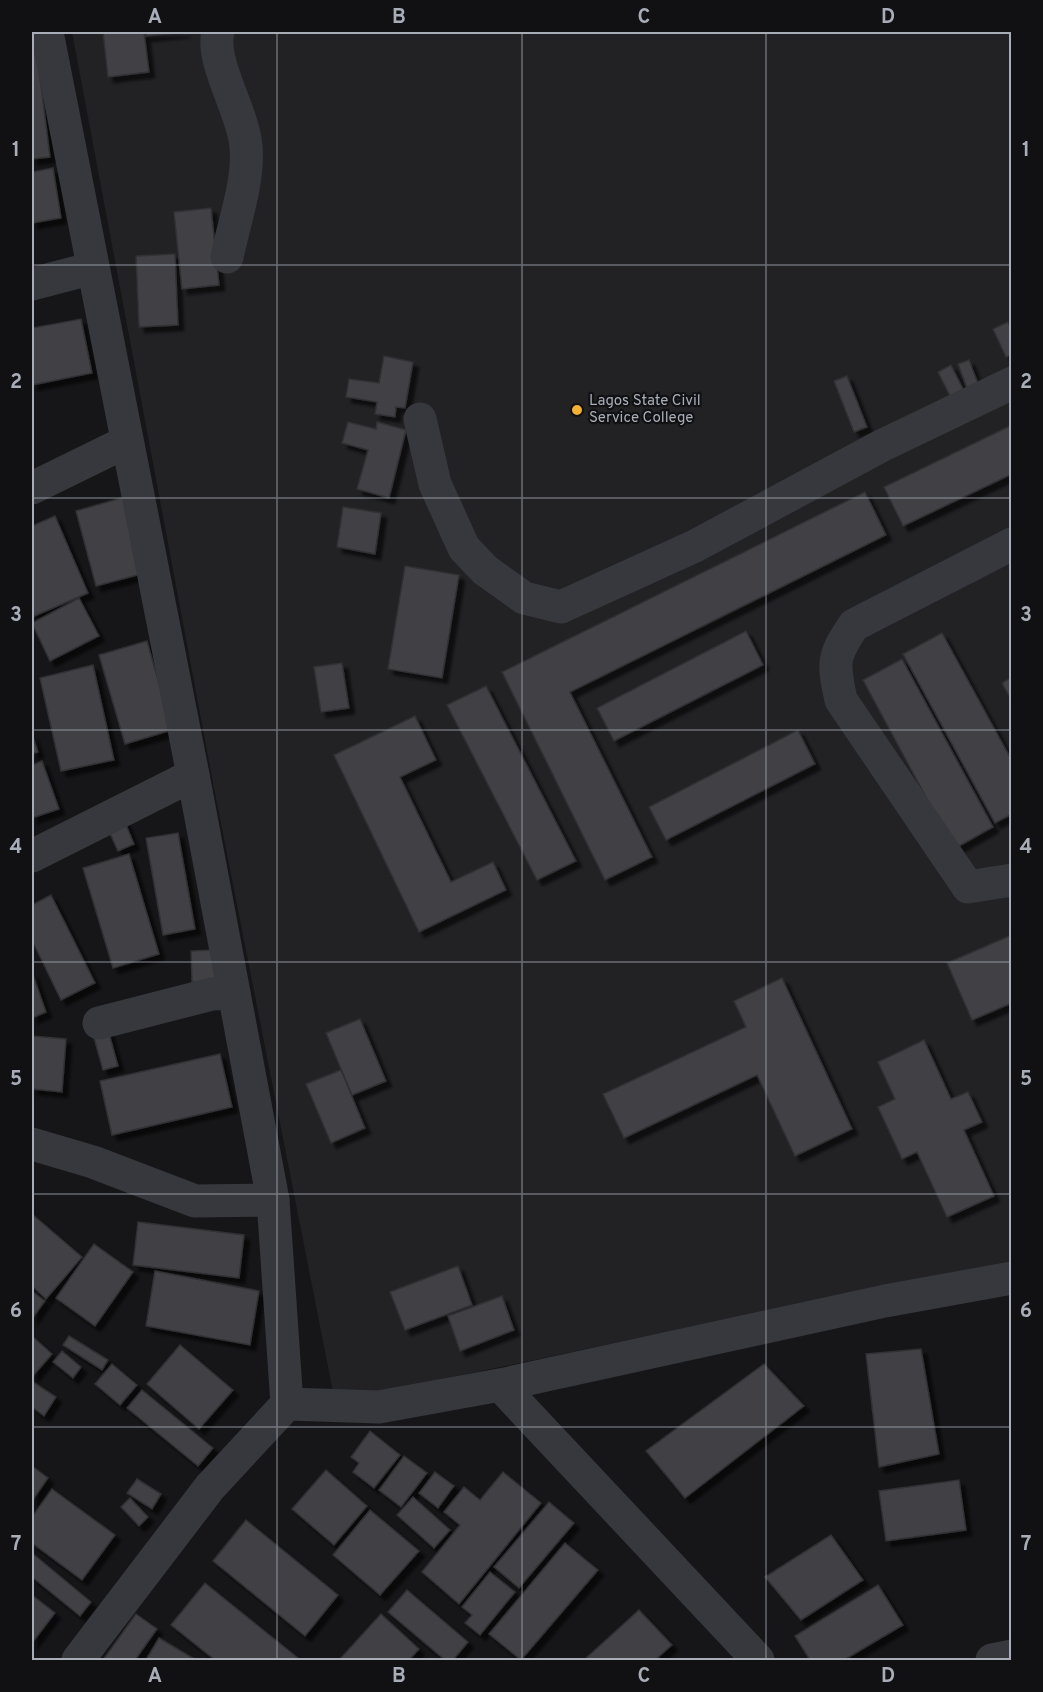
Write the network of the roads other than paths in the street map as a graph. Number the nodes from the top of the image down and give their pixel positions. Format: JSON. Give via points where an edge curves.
{"nodes":[{"id":1,"x":47,"y":32,"type":"edge"},
{"id":2,"x":218,"y":32,"type":"edge"},
{"id":3,"x":227,"y":257,"type":"dead end"},
{"id":4,"x":93,"y":268,"type":"junction"},
{"id":5,"x":32,"y":284,"type":"edge"},
{"id":6,"x":1011,"y":382,"type":"edge"},
{"id":7,"x":420,"y":419,"type":"dead end"},
{"id":8,"x":126,"y":442,"type":"junction"},
{"id":9,"x":32,"y":488,"type":"edge"},
{"id":10,"x":1011,"y":544,"type":"edge"},
{"id":11,"x":193,"y":775,"type":"junction"},
{"id":12,"x":32,"y":856,"type":"edge"},
{"id":13,"x":1011,"y":880,"type":"edge"},
{"id":14,"x":234,"y":993,"type":"junction"},
{"id":15,"x":99,"y":1023,"type":"dead end"},
{"id":16,"x":34,"y":1150,"type":"edge"},
{"id":17,"x":273,"y":1200,"type":"junction"},
{"id":18,"x":1011,"y":1278,"type":"edge"},
{"id":19,"x":500,"y":1385,"type":"junction"},
{"id":20,"x":287,"y":1404,"type":"junction"},
{"id":21,"x":1011,"y":1656,"type":"edge"},
{"id":22,"x":78,"y":1660,"type":"edge"},
{"id":23,"x":758,"y":1660,"type":"edge"},
{"id":24,"x":992,"y":1660,"type":"edge"}],
"edges":[{"from":1,"to":4,"type":"street"},
{"from":2,"to":3,"type":"street","via":[[217,50],[244,128],[247,150]]},
{"from":4,"to":5,"type":"street"},
{"from":4,"to":8,"type":"street"},
{"from":6,"to":7,"type":"street","via":[[881,446],[695,546],[561,607],[524,598],[484,570],[464,548],[435,484]]},
{"from":8,"to":9,"type":"street"},
{"from":8,"to":11,"type":"street"},
{"from":10,"to":13,"type":"street","via":[[854,625],[837,648],[835,671],[841,700],[968,887]]},
{"from":11,"to":12,"type":"street"},
{"from":11,"to":14,"type":"street"},
{"from":14,"to":15,"type":"street","via":[[212,994]]},
{"from":14,"to":17,"type":"street"},
{"from":16,"to":17,"type":"street","via":[[93,1162],[195,1201]]},
{"from":17,"to":20,"type":"street"},
{"from":18,"to":19,"type":"street","via":[[885,1301]]},
{"from":19,"to":20,"type":"street","via":[[379,1407]]},
{"from":19,"to":23,"type":"street"},
{"from":20,"to":22,"type":"street","via":[[210,1487]]},
{"from":21,"to":24,"type":"street"}]}
